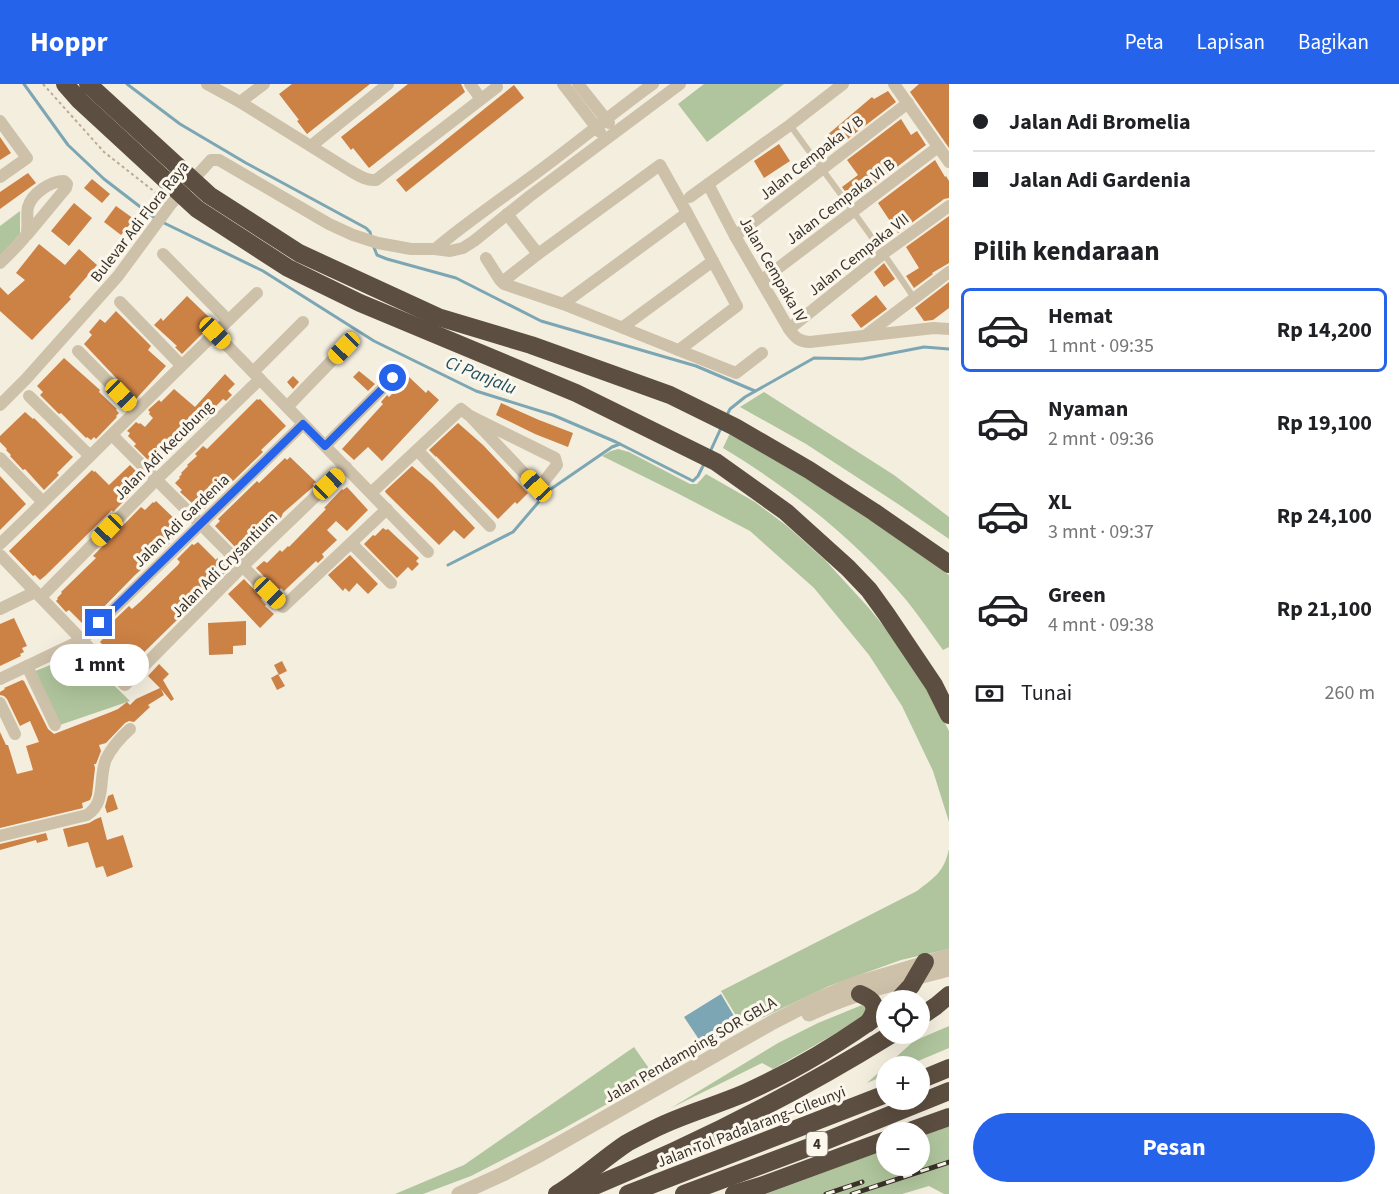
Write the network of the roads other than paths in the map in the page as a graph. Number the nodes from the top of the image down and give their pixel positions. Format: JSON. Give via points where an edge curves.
{"nodes":[{"id":1,"x":65,"y":84,"type":"edge"},
{"id":2,"x":88,"y":84,"type":"edge"},
{"id":3,"x":207,"y":84,"type":"edge"},
{"id":4,"x":264,"y":84,"type":"edge"},
{"id":5,"x":388,"y":84,"type":"edge"},
{"id":6,"x":470,"y":84,"type":"edge"},
{"id":7,"x":562,"y":84,"type":"edge"},
{"id":8,"x":578,"y":84,"type":"edge"},
{"id":9,"x":653,"y":84,"type":"edge"},
{"id":10,"x":680,"y":84,"type":"edge"},
{"id":11,"x":843,"y":84,"type":"edge"},
{"id":12,"x":894,"y":84,"type":"edge"},
{"id":13,"x":496,"y":87,"type":"dead end"},
{"id":14,"x":481,"y":99,"type":"junction"},
{"id":15,"x":240,"y":102,"type":"junction"},
{"id":16,"x":908,"y":103,"type":"junction"},
{"id":17,"x":0,"y":121,"type":"edge"},
{"id":18,"x":601,"y":123,"type":"junction"},
{"id":19,"x":790,"y":125,"type":"junction"},
{"id":20,"x":612,"y":136,"type":"junction"},
{"id":21,"x":311,"y":146,"type":"junction"},
{"id":22,"x":938,"y":147,"type":"junction"},
{"id":23,"x":949,"y":162,"type":"edge"},
{"id":24,"x":822,"y":169,"type":"junction"},
{"id":25,"x":0,"y":177,"type":"edge"},
{"id":26,"x":708,"y":184,"type":"junction"},
{"id":27,"x":690,"y":197,"type":"dead end"},
{"id":28,"x":949,"y":206,"type":"edge"},
{"id":29,"x":852,"y":212,"type":"junction"},
{"id":30,"x":687,"y":213,"type":"junction"},
{"id":31,"x":507,"y":214,"type":"junction"},
{"id":32,"x":27,"y":235,"type":"dead end"},
{"id":33,"x":735,"y":236,"type":"junction"},
{"id":34,"x":435,"y":249,"type":"junction"},
{"id":35,"x":884,"y":253,"type":"junction"},
{"id":36,"x":163,"y":254,"type":"dead end"},
{"id":37,"x":538,"y":254,"type":"junction"},
{"id":38,"x":486,"y":258,"type":"dead end"},
{"id":39,"x":713,"y":261,"type":"junction"},
{"id":40,"x":0,"y":263,"type":"edge"},
{"id":41,"x":949,"y":272,"type":"edge"},
{"id":42,"x":761,"y":281,"type":"junction"},
{"id":43,"x":502,"y":282,"type":"junction"},
{"id":44,"x":257,"y":293,"type":"dead end"},
{"id":45,"x":914,"y":298,"type":"junction"},
{"id":46,"x":120,"y":302,"type":"dead end"},
{"id":47,"x":563,"y":304,"type":"junction"},
{"id":48,"x":228,"y":320,"type":"junction"},
{"id":49,"x":303,"y":322,"type":"dead end"},
{"id":50,"x":623,"y":327,"type":"junction"},
{"id":51,"x":789,"y":329,"type":"junction"},
{"id":52,"x":949,"y":329,"type":"edge"},
{"id":53,"x":215,"y":333,"type":"junction"},
{"id":54,"x":865,"y":336,"type":"junction"},
{"id":55,"x":344,"y":348,"type":"dead end"},
{"id":56,"x":679,"y":350,"type":"junction"},
{"id":57,"x":78,"y":351,"type":"dead end"},
{"id":58,"x":762,"y":353,"type":"dead end"},
{"id":59,"x":181,"y":365,"type":"junction"},
{"id":60,"x":256,"y":375,"type":"junction"},
{"id":61,"x":393,"y":378,"type":"dead end"},
{"id":62,"x":29,"y":396,"type":"dead end"},
{"id":63,"x":0,"y":405,"type":"edge"},
{"id":64,"x":287,"y":407,"type":"junction"},
{"id":65,"x":136,"y":410,"type":"junction"},
{"id":66,"x":470,"y":416,"type":"junction"},
{"id":67,"x":303,"y":424,"type":"junction"},
{"id":68,"x":112,"y":435,"type":"junction"},
{"id":69,"x":325,"y":446,"type":"junction"},
{"id":70,"x":417,"y":450,"type":"junction"},
{"id":71,"x":90,"y":456,"type":"junction"},
{"id":72,"x":0,"y":458,"type":"edge"},
{"id":73,"x":346,"y":467,"type":"junction"},
{"id":74,"x":157,"y":479,"type":"junction"},
{"id":75,"x":371,"y":493,"type":"junction"},
{"id":76,"x":43,"y":502,"type":"junction"},
{"id":77,"x":387,"y":509,"type":"junction"},
{"id":78,"x":201,"y":524,"type":"junction"},
{"id":79,"x":490,"y":526,"type":"dead end"},
{"id":80,"x":351,"y":543,"type":"junction"},
{"id":81,"x":0,"y":544,"type":"edge"},
{"id":82,"x":428,"y":552,"type":"dead end"},
{"id":83,"x":0,"y":555,"type":"edge"},
{"id":84,"x":949,"y":564,"type":"edge"},
{"id":85,"x":243,"y":566,"type":"junction"},
{"id":86,"x":391,"y":583,"type":"dead end"},
{"id":87,"x":38,"y":595,"type":"junction"},
{"id":88,"x":0,"y":609,"type":"edge"},
{"id":89,"x":82,"y":640,"type":"junction"},
{"id":90,"x":27,"y":666,"type":"junction"},
{"id":91,"x":0,"y":679,"type":"edge"},
{"id":92,"x":0,"y":703,"type":"edge"},
{"id":93,"x":949,"y":715,"type":"edge"},
{"id":94,"x":56,"y":725,"type":"dead end"},
{"id":95,"x":130,"y":729,"type":"dead end"},
{"id":96,"x":15,"y":734,"type":"dead end"},
{"id":97,"x":0,"y":836,"type":"edge"},
{"id":98,"x":949,"y":956,"type":"edge"},
{"id":99,"x":949,"y":969,"type":"edge"},
{"id":100,"x":921,"y":970,"type":"junction"},
{"id":101,"x":907,"y":990,"type":"edge"},
{"id":102,"x":860,"y":994,"type":"junction"},
{"id":103,"x":949,"y":995,"type":"edge"},
{"id":104,"x":930,"y":1010,"type":"edge"},
{"id":105,"x":876,"y":1017,"type":"edge"},
{"id":106,"x":868,"y":1023,"type":"junction"},
{"id":107,"x":876,"y":1043,"type":"edge"},
{"id":108,"x":949,"y":1068,"type":"edge"},
{"id":109,"x":930,"y":1076,"type":"edge"},
{"id":110,"x":949,"y":1090,"type":"edge"},
{"id":111,"x":876,"y":1098,"type":"edge"},
{"id":112,"x":949,"y":1117,"type":"edge"},
{"id":113,"x":930,"y":1124,"type":"edge"},
{"id":114,"x":876,"y":1144,"type":"edge"},
{"id":115,"x":544,"y":1158,"type":"junction"},
{"id":116,"x":459,"y":1194,"type":"edge"},
{"id":117,"x":483,"y":1194,"type":"edge"},
{"id":118,"x":557,"y":1194,"type":"edge"},
{"id":119,"x":575,"y":1194,"type":"edge"},
{"id":120,"x":628,"y":1194,"type":"edge"},
{"id":121,"x":684,"y":1194,"type":"edge"},
{"id":122,"x":734,"y":1194,"type":"edge"}],
"edges":[{"from":1,"to":93,"type":"highway","via":[[197,208],[288,268],[360,303],[576,393],[716,462],[786,512],[869,590],[934,685]]},
{"from":2,"to":84,"type":"highway","via":[[209,195],[299,253],[438,317],[531,345],[670,395],[809,470]]},
{"from":3,"to":15,"type":"street"},
{"from":4,"to":15,"type":"street"},
{"from":5,"to":21,"type":"street"},
{"from":6,"to":14,"type":"street"},
{"from":7,"to":18,"type":"street"},
{"from":8,"to":18,"type":"street"},
{"from":9,"to":18,"type":"street"},
{"from":10,"to":20,"type":"street","name":"Bulevar Adi Flora Raya"},
{"from":11,"to":19,"type":"street"},
{"from":12,"to":16,"type":"street"},
{"from":13,"to":14,"type":"street"},
{"from":14,"to":21,"type":"street","via":[[376,180],[368,180]]},
{"from":15,"to":21,"type":"street"},
{"from":16,"to":22,"type":"street"},
{"from":16,"to":24,"type":"street","name":"Jalan Cempaka V B"},
{"from":17,"to":25,"type":"street","via":[[27,158]]},
{"from":18,"to":20,"type":"street"},
{"from":18,"to":34,"type":"street"},
{"from":19,"to":24,"type":"lane"},
{"from":19,"to":26,"type":"street"},
{"from":20,"to":31,"type":"street","name":"Bulevar Adi Flora Raya"},
{"from":22,"to":23,"type":"street"},
{"from":22,"to":29,"type":"street","name":"Jalan Cempaka VI B"},
{"from":24,"to":29,"type":"lane"},
{"from":24,"to":33,"type":"street","name":"Jalan Cempaka V B"},
{"from":26,"to":27,"type":"street"},
{"from":26,"to":33,"type":"street","name":"Jalan Cempaka IV"},
{"from":28,"to":35,"type":"street","name":"Jalan Cempaka VII"},
{"from":29,"to":35,"type":"lane"},
{"from":29,"to":42,"type":"street","name":"Jalan Cempaka VI B"},
{"from":30,"to":37,"type":"street","via":[[660,165]]},
{"from":30,"to":39,"type":"street"},
{"from":30,"to":47,"type":"street"},
{"from":31,"to":34,"type":"street","name":"Bulevar Adi Flora Raya","via":[[463,248]]},
{"from":31,"to":37,"type":"street"},
{"from":32,"to":40,"type":"street"},
{"from":33,"to":42,"type":"street","name":"Jalan Cempaka IV"},
{"from":34,"to":63,"type":"street","name":"Bulevar Adi Flora Raya","via":[[411,249],[353,235],[217,159],[208,161],[118,276]]},
{"from":35,"to":45,"type":"lane"},
{"from":35,"to":51,"type":"street","name":"Jalan Cempaka VII"},
{"from":36,"to":48,"type":"street"},
{"from":37,"to":43,"type":"street"},
{"from":38,"to":43,"type":"street"},
{"from":39,"to":50,"type":"street"},
{"from":39,"to":56,"type":"street","via":[[737,306]]},
{"from":41,"to":45,"type":"street"},
{"from":42,"to":51,"type":"street","name":"Jalan Cempaka IV"},
{"from":43,"to":47,"type":"street"},
{"from":44,"to":48,"type":"street"},
{"from":45,"to":54,"type":"street"},
{"from":46,"to":59,"type":"street"},
{"from":47,"to":50,"type":"street"},
{"from":48,"to":53,"type":"street"},
{"from":49,"to":60,"type":"street","name":"Jalan Adi Kecubung"},
{"from":50,"to":56,"type":"street"},
{"from":51,"to":54,"type":"street","name":"Jalan Cempaka IV","via":[[801,342]]},
{"from":52,"to":54,"type":"street"},
{"from":53,"to":59,"type":"street"},
{"from":53,"to":60,"type":"street"},
{"from":55,"to":64,"type":"street"},
{"from":56,"to":58,"type":"street","via":[[736,374]]},
{"from":57,"to":65,"type":"street"},
{"from":59,"to":65,"type":"street"},
{"from":60,"to":64,"type":"street"},
{"from":60,"to":74,"type":"street","name":"Jalan Adi Kecubung"},
{"from":61,"to":69,"type":"street"},
{"from":62,"to":71,"type":"street"},
{"from":64,"to":67,"type":"street"},
{"from":65,"to":68,"type":"street"},
{"from":66,"to":66,"type":"street","via":[[536,486],[557,465],[555,458]]},
{"from":66,"to":70,"type":"street","via":[[461,409]]},
{"from":67,"to":69,"type":"street"},
{"from":67,"to":78,"type":"street","name":"Jalan Adi Gardenia"},
{"from":68,"to":71,"type":"street"},
{"from":68,"to":74,"type":"street"},
{"from":69,"to":73,"type":"street"},
{"from":70,"to":75,"type":"street"},
{"from":70,"to":79,"type":"street"},
{"from":71,"to":76,"type":"street"},
{"from":72,"to":76,"type":"street"},
{"from":73,"to":75,"type":"street"},
{"from":73,"to":85,"type":"street","name":"Jalan Adi Crysantium"},
{"from":74,"to":78,"type":"street"},
{"from":74,"to":87,"type":"street","name":"Jalan Adi Kecubung"},
{"from":75,"to":77,"type":"street"},
{"from":76,"to":81,"type":"street"},
{"from":77,"to":80,"type":"street"},
{"from":77,"to":82,"type":"street"},
{"from":78,"to":85,"type":"street"},
{"from":78,"to":89,"type":"street","name":"Jalan Adi Gardenia"},
{"from":80,"to":85,"type":"street","via":[[283,607]]},
{"from":80,"to":86,"type":"street"},
{"from":83,"to":87,"type":"street"},
{"from":85,"to":89,"type":"street","name":"Jalan Adi Crysantium","via":[[125,685]]},
{"from":87,"to":88,"type":"street","name":"Jalan Adi Kecubung"},
{"from":87,"to":89,"type":"street"},
{"from":89,"to":90,"type":"street","name":"Jalan Adi Gardenia"},
{"from":90,"to":91,"type":"street","name":"Jalan Adi Gardenia"},
{"from":90,"to":94,"type":"street"},
{"from":92,"to":96,"type":"street"},
{"from":95,"to":97,"type":"street","via":[[106,759],[98,804],[90,813]]},
{"from":98,"to":100,"type":"street","name":"Jalan Pendamping SOR GBLA"},
{"from":99,"to":100,"type":"street","name":"Jalan Pendamping SOR GBLA"},
{"from":100,"to":101,"type":"highway"},
{"from":100,"to":102,"type":"street","name":"Jalan Pendamping SOR GBLA"},
{"from":100,"to":115,"type":"street","name":"Jalan Pendamping SOR GBLA","via":[[852,985],[804,1006]]},
{"from":102,"to":106,"type":"highway","via":[[874,1004]]},
{"from":102,"to":115,"type":"street","name":"Jalan Pendamping SOR GBLA","via":[[776,1030]]},
{"from":103,"to":104,"type":"highway"},
{"from":105,"to":106,"type":"highway"},
{"from":106,"to":118,"type":"highway","via":[[777,1078],[628,1143]]},
{"from":107,"to":119,"type":"highway","via":[[765,1106]]},
{"from":108,"to":109,"type":"highway"},
{"from":110,"to":121,"type":"highway","number":"4"},
{"from":111,"to":120,"type":"highway","name":"Jalan Tol Padalarang–Cileunyi","number":"4"},
{"from":112,"to":113,"type":"highway"},
{"from":114,"to":122,"type":"highway"},
{"from":115,"to":116,"type":"street","name":"Jalan Pendamping SOR GBLA"},
{"from":115,"to":117,"type":"street","name":"Jalan Pendamping SOR GBLA"}]}
